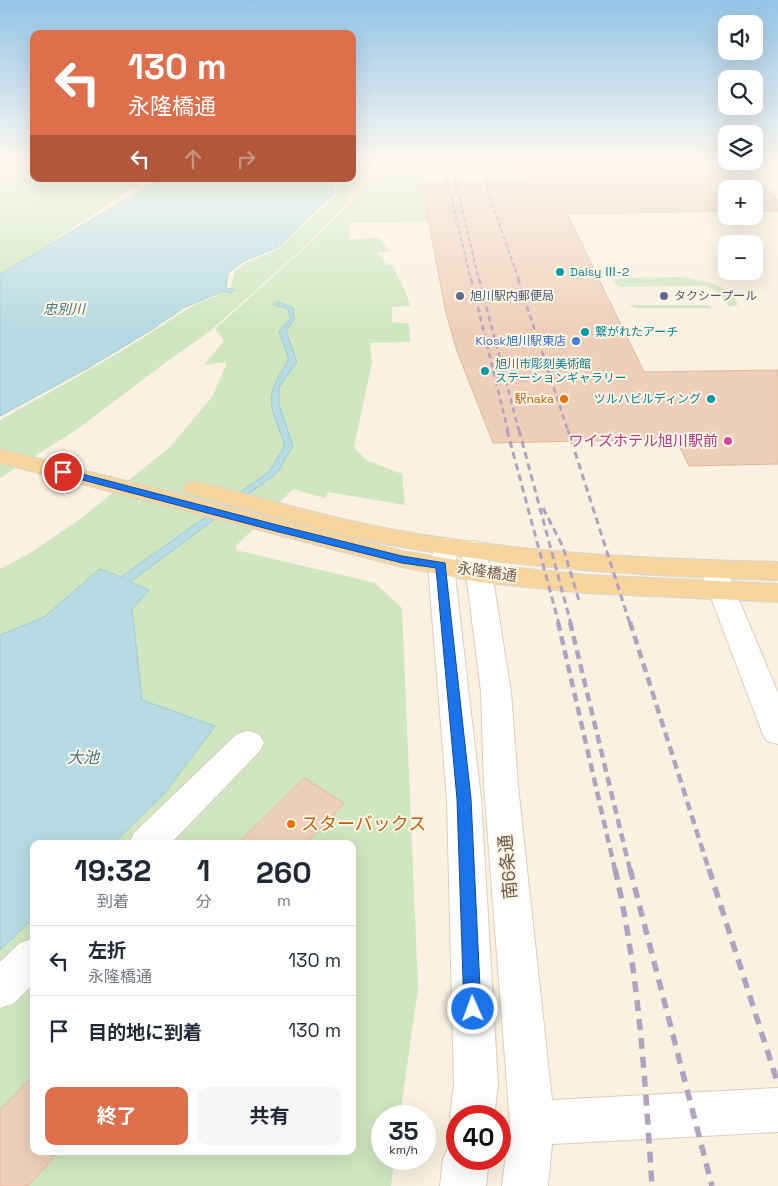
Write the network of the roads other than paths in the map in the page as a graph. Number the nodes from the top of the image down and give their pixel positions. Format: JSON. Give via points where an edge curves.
{"nodes":[{"id":1,"x":0,"y":437,"type":"edge"},
{"id":2,"x":0,"y":456,"type":"edge"},
{"id":3,"x":444,"y":556,"type":"junction"},
{"id":4,"x":476,"y":561,"type":"junction"},
{"id":5,"x":778,"y":571,"type":"edge"},
{"id":6,"x":717,"y":580,"type":"junction"},
{"id":7,"x":778,"y":593,"type":"edge"},
{"id":8,"x":778,"y":732,"type":"edge"},
{"id":9,"x":248,"y":743,"type":"dead end"},
{"id":10,"x":151,"y":840,"type":"edge"},
{"id":11,"x":30,"y":960,"type":"edge"},
{"id":12,"x":0,"y":989,"type":"edge"},
{"id":13,"x":473,"y":1105,"type":"edge"},
{"id":14,"x":778,"y":1110,"type":"edge"},
{"id":15,"x":532,"y":1123,"type":"junction"},
{"id":16,"x":465,"y":1170,"type":"edge"},
{"id":17,"x":463,"y":1186,"type":"edge"},
{"id":18,"x":525,"y":1186,"type":"edge"}],
"edges":[{"from":1,"to":3,"type":"main road","name":"永隆橋通","via":[[388,536]]},
{"from":2,"to":3,"type":"main road","name":"永隆橋通","via":[[402,559]]},
{"from":3,"to":4,"type":"main road","name":"永隆橋通"},
{"from":3,"to":13,"type":"street","via":[[464,799],[476,1086]]},
{"from":4,"to":6,"type":"main road","name":"永隆橋通","via":[[586,584]]},
{"from":4,"to":15,"type":"street","name":"南6条通","via":[[496,692],[500,786]]},
{"from":5,"to":6,"type":"main road","name":"永隆橋通"},
{"from":6,"to":7,"type":"main road","name":"永隆橋通"},
{"from":6,"to":8,"type":"street"},
{"from":9,"to":10,"type":"street"},
{"from":11,"to":12,"type":"street"},
{"from":14,"to":15,"type":"street"},
{"from":15,"to":18,"type":"street","name":"南6条通"},
{"from":16,"to":17,"type":"street"}]}
